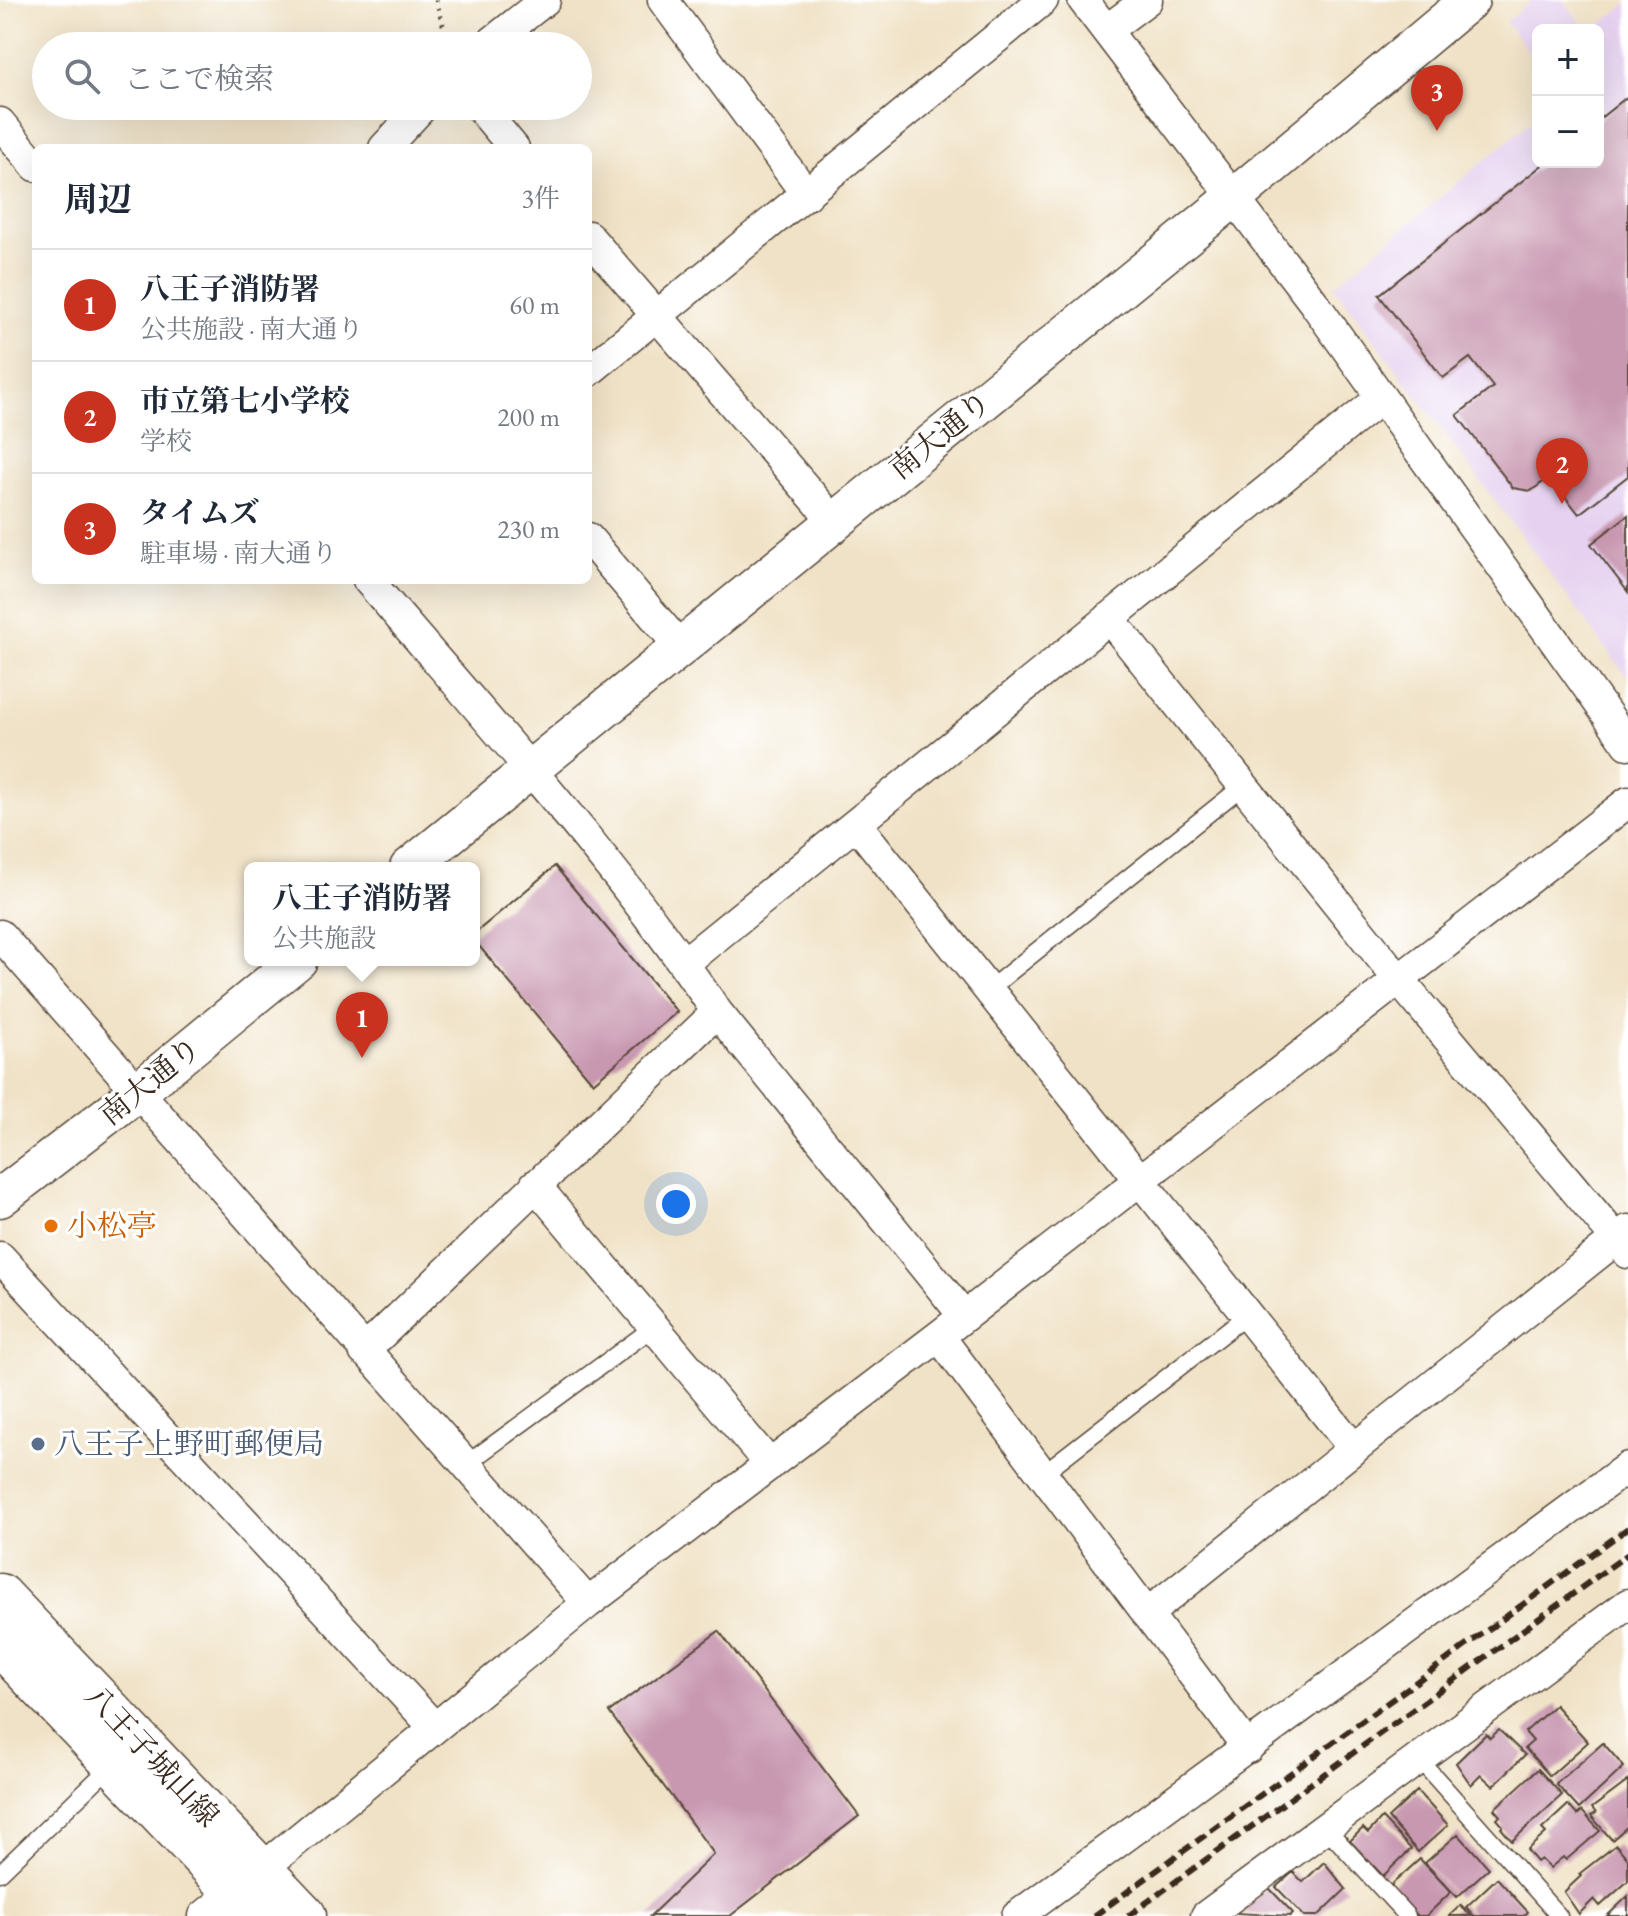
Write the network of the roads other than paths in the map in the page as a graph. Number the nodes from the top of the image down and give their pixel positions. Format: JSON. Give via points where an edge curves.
{"nodes":[{"id":1,"x":545,"y":0,"type":"edge"},
{"id":2,"x":663,"y":0,"type":"edge"},
{"id":3,"x":1043,"y":0,"type":"edge"},
{"id":4,"x":1083,"y":0,"type":"edge"},
{"id":5,"x":1147,"y":0,"type":"edge"},
{"id":6,"x":1470,"y":0,"type":"edge"},
{"id":7,"x":1108,"y":29,"type":"junction"},
{"id":8,"x":505,"y":32,"type":"edge"},
{"id":9,"x":410,"y":120,"type":"edge"},
{"id":10,"x":491,"y":120,"type":"edge"},
{"id":11,"x":1,"y":125,"type":"edge"},
{"id":12,"x":388,"y":144,"type":"edge"},
{"id":13,"x":511,"y":144,"type":"edge"},
{"id":14,"x":32,"y":161,"type":"edge"},
{"id":15,"x":807,"y":195,"type":"junction"},
{"id":16,"x":1236,"y":196,"type":"junction"},
{"id":17,"x":592,"y":241,"type":"edge"},
{"id":18,"x":657,"y":318,"type":"junction"},
{"id":19,"x":592,"y":369,"type":"edge"},
{"id":20,"x":1381,"y":398,"type":"junction"},
{"id":21,"x":834,"y":521,"type":"junction"},
{"id":22,"x":592,"y":543,"type":"edge"},
{"id":23,"x":371,"y":584,"type":"edge"},
{"id":24,"x":1109,"y":618,"type":"junction"},
{"id":25,"x":681,"y":648,"type":"junction"},
{"id":26,"x":1628,"y":744,"type":"edge"},
{"id":27,"x":529,"y":769,"type":"junction"},
{"id":28,"x":1244,"y":785,"type":"junction"},
{"id":29,"x":1628,"y":802,"type":"edge"},
{"id":30,"x":858,"y":826,"type":"junction"},
{"id":31,"x":416,"y":862,"type":"edge"},
{"id":32,"x":4,"y":947,"type":"edge"},
{"id":33,"x":684,"y":963,"type":"junction"},
{"id":34,"x":291,"y":966,"type":"edge"},
{"id":35,"x":1399,"y":980,"type":"junction"},
{"id":36,"x":988,"y":990,"type":"junction"},
{"id":37,"x":717,"y":1012,"type":"junction"},
{"id":38,"x":136,"y":1093,"type":"junction"},
{"id":39,"x":1140,"y":1181,"type":"junction"},
{"id":40,"x":535,"y":1185,"type":"junction"},
{"id":41,"x":0,"y":1198,"type":"edge"},
{"id":42,"x":1624,"y":1241,"type":"edge"},
{"id":43,"x":0,"y":1257,"type":"edge"},
{"id":44,"x":1247,"y":1315,"type":"junction"},
{"id":45,"x":964,"y":1316,"type":"junction"},
{"id":46,"x":654,"y":1327,"type":"junction"},
{"id":47,"x":939,"y":1336,"type":"junction"},
{"id":48,"x":364,"y":1351,"type":"junction"},
{"id":49,"x":1354,"y":1449,"type":"junction"},
{"id":50,"x":465,"y":1465,"type":"junction"},
{"id":51,"x":770,"y":1465,"type":"junction"},
{"id":52,"x":1628,"y":1467,"type":"edge"},
{"id":53,"x":1042,"y":1474,"type":"junction"},
{"id":54,"x":0,"y":1596,"type":"edge"},
{"id":55,"x":588,"y":1603,"type":"junction"},
{"id":56,"x":1625,"y":1612,"type":"edge"},
{"id":57,"x":1147,"y":1614,"type":"junction"},
{"id":58,"x":0,"y":1643,"type":"edge"},
{"id":59,"x":433,"y":1726,"type":"junction"},
{"id":60,"x":1248,"y":1748,"type":"junction"},
{"id":61,"x":126,"y":1752,"type":"junction"},
{"id":62,"x":1419,"y":1759,"type":"junction"},
{"id":63,"x":1325,"y":1827,"type":"junction"},
{"id":64,"x":0,"y":1873,"type":"edge"},
{"id":65,"x":239,"y":1898,"type":"edge"},
{"id":66,"x":304,"y":1916,"type":"edge"},
{"id":67,"x":1017,"y":1916,"type":"edge"},
{"id":68,"x":1206,"y":1916,"type":"edge"},
{"id":69,"x":1407,"y":1916,"type":"edge"},
{"id":70,"x":1559,"y":1916,"type":"edge"}],
"edges":[{"from":1,"to":8,"type":"street"},
{"from":2,"to":15,"type":"street"},
{"from":3,"to":15,"type":"street"},
{"from":4,"to":7,"type":"street"},
{"from":5,"to":7,"type":"street"},
{"from":6,"to":16,"type":"street","name":"南大通り"},
{"from":7,"to":16,"type":"street"},
{"from":9,"to":12,"type":"street"},
{"from":10,"to":13,"type":"street"},
{"from":11,"to":14,"type":"street"},
{"from":15,"to":18,"type":"street"},
{"from":16,"to":20,"type":"street"},
{"from":16,"to":21,"type":"street","name":"南大通り"},
{"from":17,"to":18,"type":"street"},
{"from":18,"to":19,"type":"street"},
{"from":18,"to":21,"type":"street"},
{"from":20,"to":24,"type":"street"},
{"from":20,"to":26,"type":"street"},
{"from":21,"to":25,"type":"street","name":"南大通り"},
{"from":22,"to":25,"type":"street"},
{"from":23,"to":27,"type":"street"},
{"from":24,"to":28,"type":"street"},
{"from":24,"to":30,"type":"street"},
{"from":25,"to":27,"type":"street","name":"南大通り"},
{"from":27,"to":31,"type":"street","name":"南大通り"},
{"from":27,"to":33,"type":"street"},
{"from":28,"to":35,"type":"street"},
{"from":28,"to":36,"type":"lane"},
{"from":29,"to":35,"type":"street"},
{"from":30,"to":33,"type":"street"},
{"from":30,"to":36,"type":"street"},
{"from":32,"to":38,"type":"street"},
{"from":33,"to":37,"type":"street"},
{"from":34,"to":38,"type":"street","name":"南大通り"},
{"from":35,"to":39,"type":"street"},
{"from":35,"to":42,"type":"street"},
{"from":36,"to":39,"type":"street"},
{"from":37,"to":40,"type":"street"},
{"from":37,"to":45,"type":"street"},
{"from":38,"to":41,"type":"street","name":"南大通り"},
{"from":38,"to":48,"type":"street"},
{"from":39,"to":44,"type":"street"},
{"from":39,"to":45,"type":"street"},
{"from":40,"to":46,"type":"street"},
{"from":40,"to":48,"type":"street"},
{"from":42,"to":49,"type":"street"},
{"from":43,"to":59,"type":"street"},
{"from":44,"to":49,"type":"street"},
{"from":44,"to":53,"type":"lane"},
{"from":45,"to":47,"type":"street"},
{"from":46,"to":50,"type":"lane"},
{"from":46,"to":51,"type":"street"},
{"from":47,"to":51,"type":"street"},
{"from":47,"to":53,"type":"street"},
{"from":48,"to":50,"type":"street"},
{"from":49,"to":57,"type":"street"},
{"from":50,"to":55,"type":"street"},
{"from":51,"to":55,"type":"street"},
{"from":52,"to":60,"type":"street"},
{"from":53,"to":57,"type":"street"},
{"from":54,"to":61,"type":"main road","name":"八王子城山線"},
{"from":55,"to":59,"type":"street"},
{"from":56,"to":62,"type":"street"},
{"from":57,"to":60,"type":"street"},
{"from":58,"to":61,"type":"main road","name":"八王子城山線"},
{"from":59,"to":65,"type":"street"},
{"from":60,"to":67,"type":"street"},
{"from":61,"to":64,"type":"lane"},
{"from":61,"to":65,"type":"main road","name":"八王子城山線"},
{"from":62,"to":63,"type":"street"},
{"from":62,"to":70,"type":"lane"},
{"from":63,"to":68,"type":"street"},
{"from":63,"to":69,"type":"lane"},
{"from":65,"to":66,"type":"main road","name":"八王子城山線"}]}
